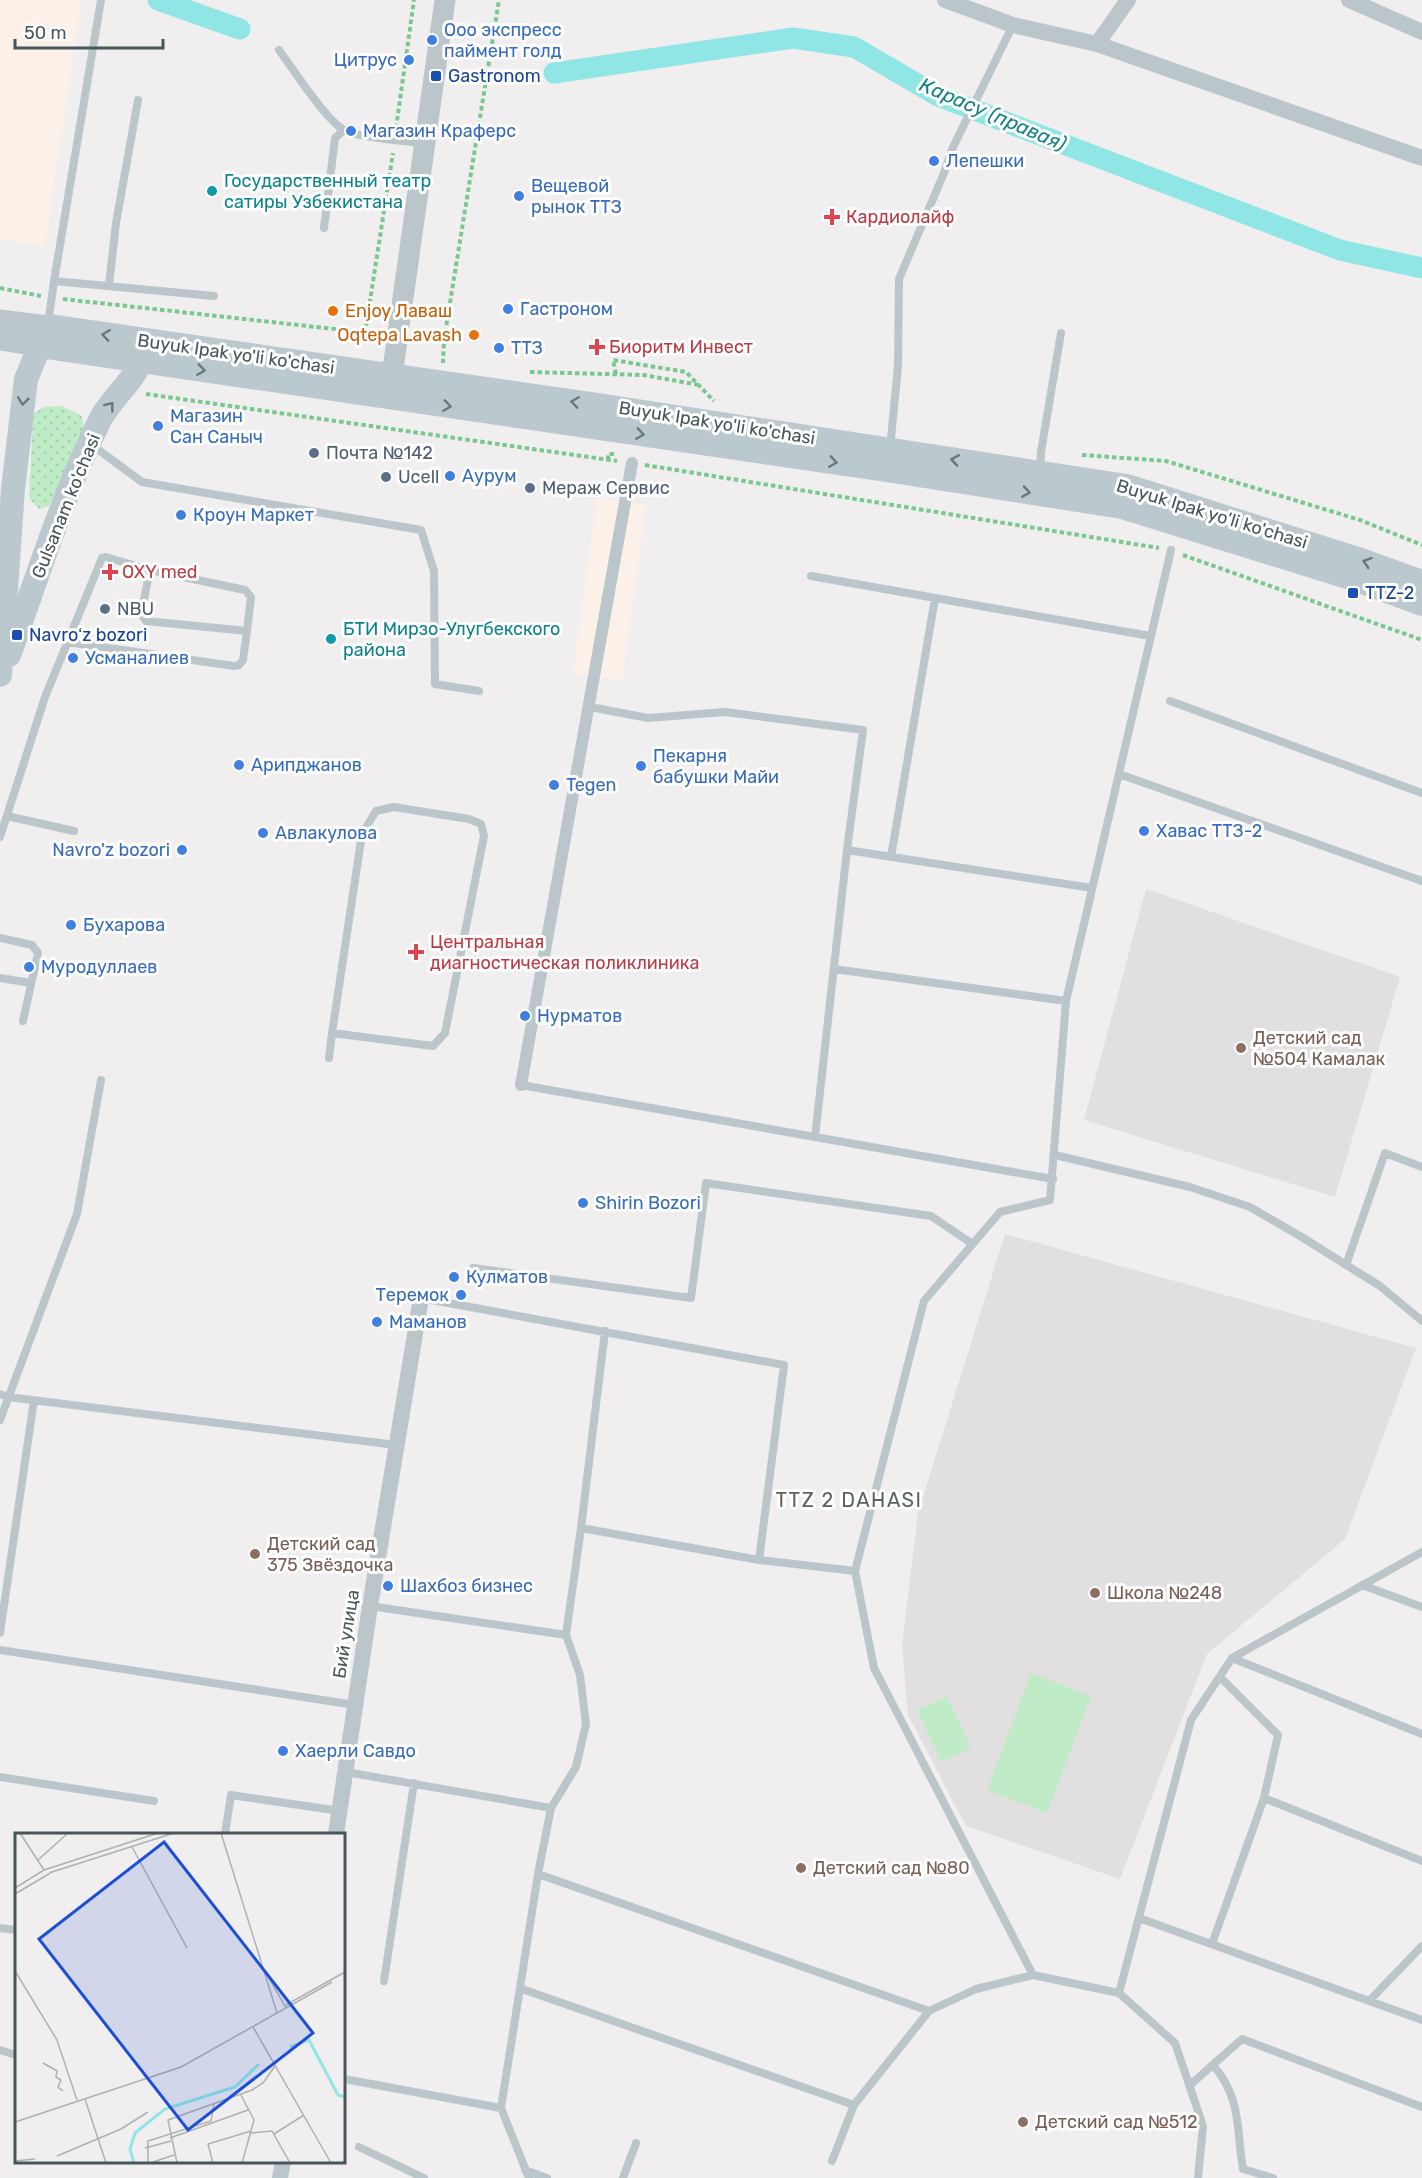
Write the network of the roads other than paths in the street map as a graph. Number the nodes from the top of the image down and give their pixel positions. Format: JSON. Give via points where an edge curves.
{"nodes":[{"id":1,"x":101,"y":0,"type":"edge"},
{"id":2,"x":445,"y":0,"type":"edge"},
{"id":3,"x":945,"y":0,"type":"edge"},
{"id":4,"x":1128,"y":0,"type":"edge"},
{"id":5,"x":1349,"y":0,"type":"edge"},
{"id":6,"x":1013,"y":25,"type":"junction"},
{"id":7,"x":1422,"y":32,"type":"edge"},
{"id":8,"x":1097,"y":44,"type":"junction"},
{"id":9,"x":279,"y":50,"type":"dead end"},
{"id":10,"x":138,"y":100,"type":"dead end"},
{"id":11,"x":344,"y":130,"type":"junction"},
{"id":12,"x":426,"y":145,"type":"junction"},
{"id":13,"x":1422,"y":158,"type":"edge"},
{"id":14,"x":324,"y":228,"type":"dead end"},
{"id":15,"x":54,"y":281,"type":"junction"},
{"id":16,"x":109,"y":285,"type":"junction"},
{"id":17,"x":214,"y":296,"type":"dead end"},
{"id":18,"x":0,"y":320,"type":"edge"},
{"id":19,"x":1061,"y":333,"type":"dead end"},
{"id":20,"x":44,"y":336,"type":"junction"},
{"id":21,"x":0,"y":340,"type":"edge"},
{"id":22,"x":145,"y":351,"type":"junction"},
{"id":23,"x":391,"y":387,"type":"junction"},
{"id":24,"x":90,"y":444,"type":"junction"},
{"id":25,"x":890,"y":450,"type":"junction"},
{"id":26,"x":632,"y":463,"type":"road end"},
{"id":27,"x":1040,"y":473,"type":"junction"},
{"id":28,"x":1171,"y":550,"type":"road end"},
{"id":29,"x":150,"y":570,"type":"junction"},
{"id":30,"x":810,"y":576,"type":"dead end"},
{"id":31,"x":1422,"y":582,"type":"edge"},
{"id":32,"x":935,"y":598,"type":"junction"},
{"id":33,"x":1422,"y":604,"type":"edge"},
{"id":34,"x":247,"y":631,"type":"junction"},
{"id":35,"x":1150,"y":636,"type":"junction"},
{"id":36,"x":67,"y":642,"type":"junction"},
{"id":37,"x":0,"y":675,"type":"edge"},
{"id":38,"x":0,"y":681,"type":"edge"},
{"id":39,"x":479,"y":691,"type":"dead end"},
{"id":40,"x":1170,"y":701,"type":"dead end"},
{"id":41,"x":590,"y":706,"type":"junction"},
{"id":42,"x":1119,"y":774,"type":"junction"},
{"id":43,"x":1422,"y":793,"type":"edge"},
{"id":44,"x":7,"y":816,"type":"junction"},
{"id":45,"x":74,"y":831,"type":"dead end"},
{"id":46,"x":0,"y":837,"type":"edge"},
{"id":47,"x":847,"y":850,"type":"junction"},
{"id":48,"x":891,"y":857,"type":"junction"},
{"id":49,"x":1422,"y":880,"type":"edge"},
{"id":50,"x":1092,"y":888,"type":"junction"},
{"id":51,"x":0,"y":938,"type":"edge"},
{"id":52,"x":834,"y":969,"type":"junction"},
{"id":53,"x":0,"y":978,"type":"edge"},
{"id":54,"x":31,"y":983,"type":"junction"},
{"id":55,"x":1066,"y":1001,"type":"junction"},
{"id":56,"x":23,"y":1021,"type":"dead end"},
{"id":57,"x":332,"y":1033,"type":"junction"},
{"id":58,"x":329,"y":1058,"type":"dead end"},
{"id":59,"x":101,"y":1080,"type":"dead end"},
{"id":60,"x":521,"y":1085,"type":"joint"},
{"id":61,"x":815,"y":1137,"type":"junction"},
{"id":62,"x":1055,"y":1155,"type":"junction"},
{"id":63,"x":1422,"y":1167,"type":"edge"},
{"id":64,"x":1053,"y":1179,"type":"junction"},
{"id":65,"x":971,"y":1243,"type":"junction"},
{"id":66,"x":1346,"y":1265,"type":"junction"},
{"id":67,"x":473,"y":1268,"type":"dead end"},
{"id":68,"x":421,"y":1298,"type":"joint"},
{"id":69,"x":1422,"y":1321,"type":"edge"},
{"id":70,"x":605,"y":1331,"type":"junction"},
{"id":71,"x":4,"y":1396,"type":"edge"},
{"id":72,"x":34,"y":1400,"type":"junction"},
{"id":73,"x":0,"y":1420,"type":"edge"},
{"id":74,"x":396,"y":1445,"type":"junction"},
{"id":75,"x":581,"y":1528,"type":"junction"},
{"id":76,"x":1422,"y":1552,"type":"edge"},
{"id":77,"x":759,"y":1560,"type":"junction"},
{"id":78,"x":855,"y":1570,"type":"junction"},
{"id":79,"x":1362,"y":1586,"type":"junction"},
{"id":80,"x":370,"y":1606,"type":"junction"},
{"id":81,"x":1422,"y":1607,"type":"edge"},
{"id":82,"x":0,"y":1633,"type":"edge"},
{"id":83,"x":566,"y":1635,"type":"junction"},
{"id":84,"x":0,"y":1650,"type":"edge"},
{"id":85,"x":1232,"y":1658,"type":"junction"},
{"id":86,"x":1220,"y":1677,"type":"junction"},
{"id":87,"x":355,"y":1705,"type":"junction"},
{"id":88,"x":1422,"y":1734,"type":"edge"},
{"id":89,"x":346,"y":1772,"type":"junction"},
{"id":90,"x":0,"y":1777,"type":"edge"},
{"id":91,"x":414,"y":1784,"type":"junction"},
{"id":92,"x":1264,"y":1798,"type":"junction"},
{"id":93,"x":154,"y":1801,"type":"dead end"},
{"id":94,"x":551,"y":1808,"type":"junction"},
{"id":95,"x":340,"y":1810,"type":"junction"},
{"id":96,"x":225,"y":1833,"type":"edge"},
{"id":97,"x":336,"y":1833,"type":"edge"},
{"id":98,"x":1422,"y":1861,"type":"edge"},
{"id":99,"x":538,"y":1874,"type":"junction"},
{"id":100,"x":1139,"y":1918,"type":"junction"},
{"id":101,"x":0,"y":1928,"type":"edge"},
{"id":102,"x":15,"y":1930,"type":"edge"},
{"id":103,"x":1212,"y":1944,"type":"junction"},
{"id":104,"x":1422,"y":1946,"type":"edge"},
{"id":105,"x":1033,"y":1975,"type":"junction"},
{"id":106,"x":384,"y":1981,"type":"dead end"},
{"id":107,"x":522,"y":1989,"type":"junction"},
{"id":108,"x":1119,"y":1993,"type":"junction"},
{"id":109,"x":1369,"y":2001,"type":"junction"},
{"id":110,"x":929,"y":2011,"type":"junction"},
{"id":111,"x":1422,"y":2020,"type":"edge"},
{"id":112,"x":0,"y":2050,"type":"edge"},
{"id":113,"x":15,"y":2055,"type":"edge"},
{"id":114,"x":1213,"y":2065,"type":"junction"},
{"id":115,"x":345,"y":2079,"type":"edge"},
{"id":116,"x":1190,"y":2085,"type":"junction"},
{"id":117,"x":854,"y":2105,"type":"junction"},
{"id":118,"x":1422,"y":2107,"type":"edge"},
{"id":119,"x":501,"y":2108,"type":"junction"},
{"id":120,"x":636,"y":2143,"type":"dead end"},
{"id":121,"x":359,"y":2147,"type":"dead end"},
{"id":122,"x":832,"y":2161,"type":"dead end"},
{"id":123,"x":283,"y":2163,"type":"edge"},
{"id":124,"x":527,"y":2174,"type":"edge"},
{"id":125,"x":280,"y":2178,"type":"edge"},
{"id":126,"x":424,"y":2178,"type":"edge"},
{"id":127,"x":547,"y":2178,"type":"edge"},
{"id":128,"x":623,"y":2178,"type":"edge"},
{"id":129,"x":1198,"y":2178,"type":"edge"},
{"id":130,"x":1273,"y":2178,"type":"edge"}],
"edges":[{"from":1,"to":15,"type":"lane"},
{"from":2,"to":12,"type":"street"},
{"from":3,"to":6,"type":"street"},
{"from":4,"to":8,"type":"street"},
{"from":5,"to":7,"type":"street"},
{"from":6,"to":8,"type":"street"},
{"from":6,"to":25,"type":"lane","via":[[953,147],[899,279],[898,366]]},
{"from":8,"to":13,"type":"street"},
{"from":9,"to":11,"type":"lane"},
{"from":10,"to":16,"type":"lane"},
{"from":11,"to":12,"type":"lane"},
{"from":11,"to":14,"type":"lane","via":[[335,138]]},
{"from":12,"to":23,"type":"street"},
{"from":15,"to":16,"type":"lane"},
{"from":15,"to":20,"type":"lane"},
{"from":16,"to":17,"type":"lane"},
{"from":18,"to":20,"type":"street","name":"Buyuk Ipak yo'li ko'chasi"},
{"from":19,"to":27,"type":"lane"},
{"from":20,"to":21,"type":"street","name":"Buyuk Ipak yo'li ko'chasi"},
{"from":20,"to":22,"type":"main road","name":"Buyuk Ipak yo'li ko'chasi"},
{"from":20,"to":37,"type":"main road","name":"Gulsanam ko'chasi","one_way":true,"via":[[24,390]]},
{"from":22,"to":23,"type":"main road","name":"Buyuk Ipak yo'li ko'chasi"},
{"from":24,"to":22,"type":"main road","name":"Gulsanam ko'chasi","one_way":true,"via":[[102,416]]},
{"from":25,"to":23,"type":"main road","name":"Buyuk Ipak yo'li ko'chasi","one_way":true},
{"from":23,"to":33,"type":"main road","name":"Buyuk Ipak yo'li ko'chasi","one_way":true,"via":[[1122,507]]},
{"from":24,"to":38,"type":"main road","name":"Gulsanam ko'chasi","via":[[64,504]]},
{"from":24,"to":39,"type":"lane","via":[[142,482],[421,530],[434,571],[435,684]]},
{"from":27,"to":25,"type":"main road","name":"Buyuk Ipak yo'li ko'chasi","one_way":true},
{"from":26,"to":41,"type":"street"},
{"from":31,"to":27,"type":"main road","name":"Buyuk Ipak yo'li ko'chasi","one_way":true,"via":[[1127,486]]},
{"from":28,"to":35,"type":"lane"},
{"from":29,"to":34,"type":"lane","via":[[245,590],[251,597]]},
{"from":29,"to":34,"type":"lane","via":[[141,614],[146,621]]},
{"from":29,"to":36,"type":"lane","via":[[102,558]]},
{"from":30,"to":32,"type":"lane"},
{"from":32,"to":35,"type":"lane"},
{"from":32,"to":48,"type":"lane"},
{"from":34,"to":36,"type":"lane","via":[[243,660],[234,666]]},
{"from":35,"to":42,"type":"lane"},
{"from":36,"to":44,"type":"lane"},
{"from":40,"to":43,"type":"lane"},
{"from":41,"to":47,"type":"lane","via":[[648,718],[725,712],[863,730]]},
{"from":41,"to":60,"type":"street"},
{"from":42,"to":49,"type":"lane"},
{"from":42,"to":50,"type":"lane"},
{"from":44,"to":45,"type":"lane"},
{"from":44,"to":46,"type":"lane"},
{"from":47,"to":48,"type":"lane"},
{"from":47,"to":52,"type":"lane"},
{"from":48,"to":50,"type":"lane"},
{"from":50,"to":55,"type":"lane"},
{"from":51,"to":54,"type":"lane","via":[[36,949]]},
{"from":52,"to":55,"type":"lane"},
{"from":52,"to":61,"type":"lane"},
{"from":53,"to":54,"type":"lane"},
{"from":54,"to":56,"type":"lane"},
{"from":55,"to":62,"type":"lane"},
{"from":57,"to":57,"type":"lane","via":[[362,834],[376,811],[394,807],[481,824],[483,836],[445,1033],[433,1046]]},
{"from":57,"to":58,"type":"lane"},
{"from":59,"to":71,"type":"lane","via":[[77,1214]]},
{"from":60,"to":61,"type":"lane"},
{"from":61,"to":64,"type":"lane"},
{"from":62,"to":64,"type":"lane"},
{"from":62,"to":66,"type":"lane","via":[[1190,1187],[1250,1207]]},
{"from":63,"to":66,"type":"lane","via":[[1385,1154]]},
{"from":64,"to":65,"type":"lane","via":[[1050,1200],[1000,1212]]},
{"from":65,"to":67,"type":"lane","via":[[931,1215],[706,1183],[691,1298]]},
{"from":65,"to":78,"type":"lane","via":[[924,1301]]},
{"from":66,"to":69,"type":"lane","via":[[1380,1286]]},
{"from":68,"to":70,"type":"lane"},
{"from":68,"to":74,"type":"street","name":"Бий улица"},
{"from":70,"to":75,"type":"lane"},
{"from":70,"to":77,"type":"lane","via":[[784,1365]]},
{"from":71,"to":72,"type":"lane"},
{"from":71,"to":73,"type":"lane"},
{"from":72,"to":74,"type":"lane"},
{"from":72,"to":82,"type":"lane"},
{"from":74,"to":80,"type":"street","name":"Бий улица"},
{"from":75,"to":77,"type":"lane"},
{"from":75,"to":83,"type":"lane"},
{"from":76,"to":79,"type":"lane"},
{"from":77,"to":78,"type":"lane"},
{"from":78,"to":105,"type":"lane","via":[[874,1668]]},
{"from":79,"to":81,"type":"lane"},
{"from":79,"to":85,"type":"lane"},
{"from":80,"to":83,"type":"lane"},
{"from":80,"to":87,"type":"street","name":"Бий улица"},
{"from":83,"to":94,"type":"lane","via":[[580,1675],[586,1724],[576,1767]]},
{"from":84,"to":87,"type":"lane"},
{"from":85,"to":86,"type":"lane"},
{"from":85,"to":88,"type":"lane"},
{"from":86,"to":92,"type":"lane","via":[[1278,1735]]},
{"from":86,"to":100,"type":"lane","via":[[1191,1720]]},
{"from":87,"to":89,"type":"street","name":"Бий улица"},
{"from":89,"to":91,"type":"lane"},
{"from":89,"to":95,"type":"street","name":"Бий улица"},
{"from":90,"to":93,"type":"lane"},
{"from":91,"to":94,"type":"lane"},
{"from":91,"to":106,"type":"lane"},
{"from":92,"to":98,"type":"lane"},
{"from":92,"to":103,"type":"lane"},
{"from":94,"to":99,"type":"lane"},
{"from":95,"to":96,"type":"lane","via":[[231,1795]]},
{"from":95,"to":97,"type":"street","name":"Бий улица"},
{"from":99,"to":107,"type":"lane"},
{"from":99,"to":110,"type":"lane"},
{"from":100,"to":103,"type":"lane"},
{"from":100,"to":108,"type":"lane"},
{"from":101,"to":102,"type":"lane"},
{"from":103,"to":109,"type":"lane"},
{"from":104,"to":109,"type":"lane"},
{"from":105,"to":108,"type":"lane"},
{"from":105,"to":110,"type":"lane","via":[[976,1989]]},
{"from":107,"to":117,"type":"lane"},
{"from":107,"to":119,"type":"lane"},
{"from":108,"to":116,"type":"lane","via":[[1175,2043]]},
{"from":109,"to":111,"type":"lane"},
{"from":110,"to":117,"type":"lane"},
{"from":112,"to":113,"type":"lane"},
{"from":114,"to":116,"type":"lane"},
{"from":114,"to":118,"type":"lane","via":[[1242,2039]]},
{"from":114,"to":130,"type":"lane","via":[[1225,2080],[1237,2112],[1243,2169]]},
{"from":115,"to":119,"type":"lane"},
{"from":116,"to":129,"type":"lane","via":[[1203,2126]]},
{"from":117,"to":122,"type":"lane"},
{"from":119,"to":124,"type":"lane"},
{"from":120,"to":128,"type":"lane"},
{"from":121,"to":126,"type":"lane"},
{"from":123,"to":125,"type":"street"},
{"from":124,"to":127,"type":"lane"}]}
